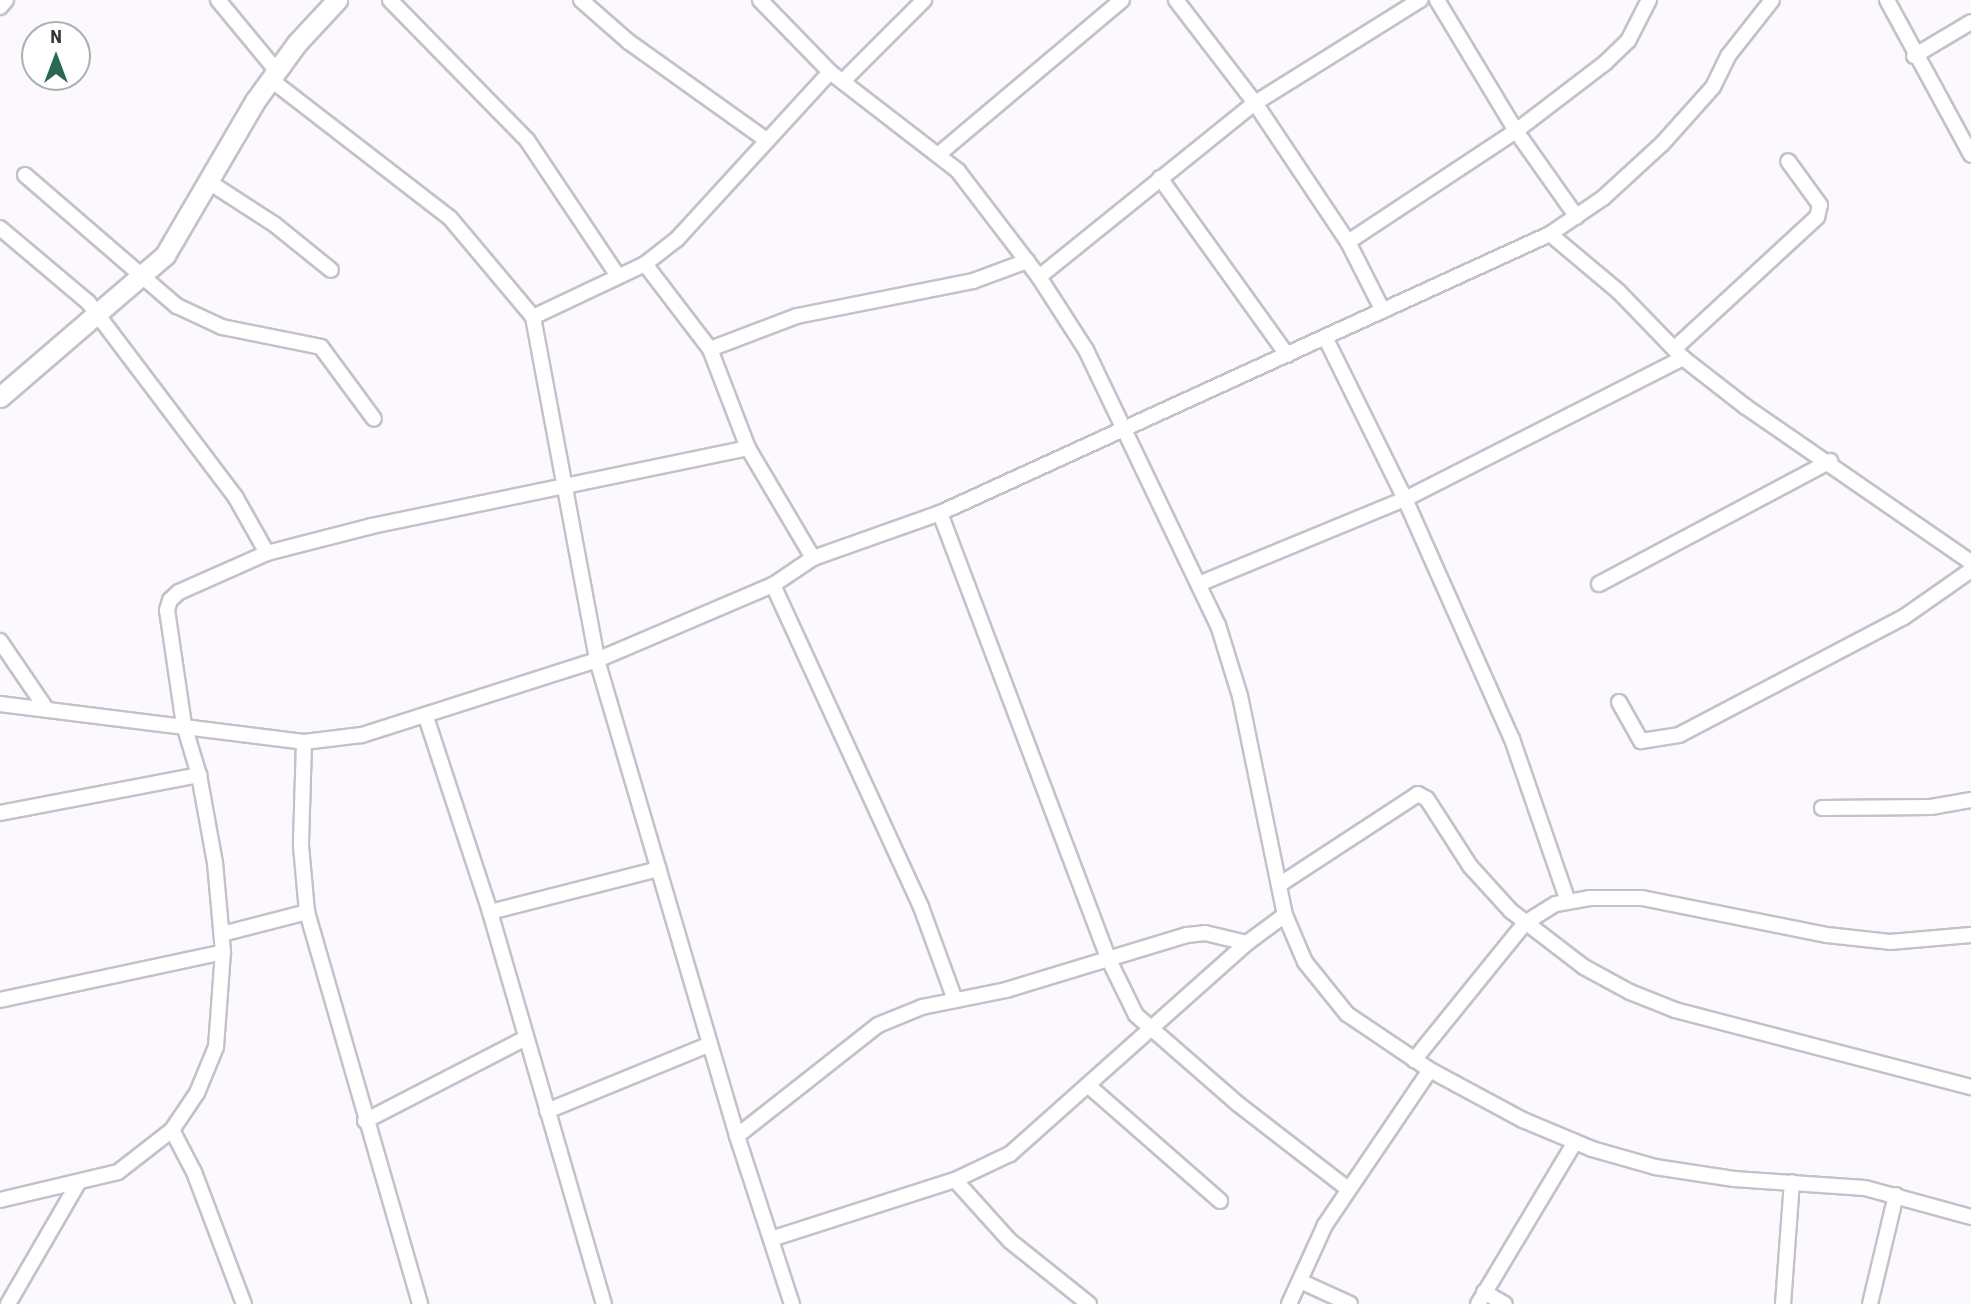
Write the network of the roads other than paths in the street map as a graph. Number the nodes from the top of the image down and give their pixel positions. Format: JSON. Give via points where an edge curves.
{"nodes":[{"id":1,"x":6,"y":0,"type":"edge"},
{"id":2,"x":218,"y":0,"type":"edge"},
{"id":3,"x":337,"y":0,"type":"edge"},
{"id":4,"x":390,"y":0,"type":"edge"},
{"id":5,"x":581,"y":0,"type":"edge"},
{"id":6,"x":760,"y":0,"type":"edge"},
{"id":7,"x":924,"y":0,"type":"edge"},
{"id":8,"x":1122,"y":0,"type":"edge"},
{"id":9,"x":1176,"y":0,"type":"edge"},
{"id":10,"x":1420,"y":0,"type":"edge"},
{"id":11,"x":1437,"y":0,"type":"edge"},
{"id":12,"x":1649,"y":0,"type":"edge"},
{"id":13,"x":1772,"y":0,"type":"edge"},
{"id":14,"x":1886,"y":0,"type":"edge"},
{"id":15,"x":0,"y":7,"type":"edge"},
{"id":16,"x":1971,"y":22,"type":"edge"},
{"id":17,"x":1914,"y":57,"type":"junction"},
{"id":18,"x":830,"y":72,"type":"junction"},
{"id":19,"x":273,"y":75,"type":"junction"},
{"id":20,"x":843,"y":81,"type":"junction"},
{"id":21,"x":1255,"y":103,"type":"junction"},
{"id":22,"x":1516,"y":131,"type":"junction"},
{"id":23,"x":765,"y":139,"type":"junction"},
{"id":24,"x":939,"y":154,"type":"junction"},
{"id":25,"x":1971,"y":155,"type":"edge"},
{"id":26,"x":1788,"y":161,"type":"dead end"},
{"id":27,"x":25,"y":175,"type":"dead end"},
{"id":28,"x":1160,"y":178,"type":"junction"},
{"id":29,"x":209,"y":182,"type":"junction"},
{"id":30,"x":1577,"y":217,"type":"junction"},
{"id":31,"x":0,"y":228,"type":"edge"},
{"id":32,"x":1550,"y":234,"type":"junction"},
{"id":33,"x":1348,"y":242,"type":"junction"},
{"id":34,"x":1027,"y":261,"type":"junction"},
{"id":35,"x":645,"y":264,"type":"junction"},
{"id":36,"x":331,"y":270,"type":"dead end"},
{"id":37,"x":143,"y":276,"type":"junction"},
{"id":38,"x":618,"y":276,"type":"junction"},
{"id":39,"x":1039,"y":277,"type":"junction"},
{"id":40,"x":1383,"y":311,"type":"junction"},
{"id":41,"x":97,"y":313,"type":"junction"},
{"id":42,"x":533,"y":317,"type":"junction"},
{"id":43,"x":1326,"y":339,"type":"junction"},
{"id":44,"x":710,"y":349,"type":"junction"},
{"id":45,"x":1679,"y":353,"type":"junction"},
{"id":46,"x":1287,"y":355,"type":"junction"},
{"id":47,"x":0,"y":397,"type":"edge"},
{"id":48,"x":374,"y":419,"type":"dead end"},
{"id":49,"x":1123,"y":427,"type":"junction"},
{"id":50,"x":748,"y":448,"type":"junction"},
{"id":51,"x":1830,"y":461,"type":"junction"},
{"id":52,"x":566,"y":487,"type":"junction"},
{"id":53,"x":1405,"y":499,"type":"junction"},
{"id":54,"x":940,"y":513,"type":"junction"},
{"id":55,"x":267,"y":553,"type":"junction"},
{"id":56,"x":813,"y":558,"type":"junction"},
{"id":57,"x":1971,"y":562,"type":"edge"},
{"id":58,"x":1971,"y":570,"type":"edge"},
{"id":59,"x":1201,"y":583,"type":"junction"},
{"id":60,"x":1599,"y":584,"type":"dead end"},
{"id":61,"x":774,"y":585,"type":"junction"},
{"id":62,"x":0,"y":641,"type":"edge"},
{"id":63,"x":597,"y":660,"type":"junction"},
{"id":64,"x":1619,"y":702,"type":"dead end"},
{"id":65,"x":0,"y":704,"type":"edge"},
{"id":66,"x":47,"y":710,"type":"junction"},
{"id":67,"x":426,"y":717,"type":"junction"},
{"id":68,"x":184,"y":725,"type":"junction"},
{"id":69,"x":304,"y":742,"type":"junction"},
{"id":70,"x":199,"y":775,"type":"junction"},
{"id":71,"x":1971,"y":800,"type":"edge"},
{"id":72,"x":1822,"y":808,"type":"dead end"},
{"id":73,"x":0,"y":813,"type":"edge"},
{"id":74,"x":659,"y":869,"type":"junction"},
{"id":75,"x":1279,"y":885,"type":"junction"},
{"id":76,"x":1568,"y":902,"type":"junction"},
{"id":77,"x":307,"y":912,"type":"junction"},
{"id":78,"x":489,"y":912,"type":"junction"},
{"id":79,"x":1285,"y":915,"type":"junction"},
{"id":80,"x":1525,"y":923,"type":"junction"},
{"id":81,"x":222,"y":934,"type":"junction"},
{"id":82,"x":1971,"y":935,"type":"edge"},
{"id":83,"x":1247,"y":943,"type":"junction"},
{"id":84,"x":223,"y":952,"type":"junction"},
{"id":85,"x":1109,"y":961,"type":"junction"},
{"id":86,"x":0,"y":1000,"type":"edge"},
{"id":87,"x":955,"y":1000,"type":"junction"},
{"id":88,"x":1152,"y":1030,"type":"junction"},
{"id":89,"x":526,"y":1038,"type":"junction"},
{"id":90,"x":710,"y":1044,"type":"junction"},
{"id":91,"x":1414,"y":1060,"type":"junction"},
{"id":92,"x":1430,"y":1070,"type":"junction"},
{"id":93,"x":1090,"y":1087,"type":"junction"},
{"id":94,"x":1971,"y":1087,"type":"edge"},
{"id":95,"x":547,"y":1111,"type":"junction"},
{"id":96,"x":365,"y":1121,"type":"junction"},
{"id":97,"x":172,"y":1130,"type":"junction"},
{"id":98,"x":737,"y":1136,"type":"junction"},
{"id":99,"x":1575,"y":1142,"type":"junction"},
{"id":100,"x":955,"y":1180,"type":"junction"},
{"id":101,"x":1792,"y":1182,"type":"junction"},
{"id":102,"x":77,"y":1185,"type":"junction"},
{"id":103,"x":1348,"y":1189,"type":"junction"},
{"id":104,"x":1896,"y":1195,"type":"junction"},
{"id":105,"x":0,"y":1200,"type":"edge"},
{"id":106,"x":1220,"y":1201,"type":"dead end"},
{"id":107,"x":1971,"y":1217,"type":"edge"},
{"id":108,"x":771,"y":1239,"type":"junction"},
{"id":109,"x":1300,"y":1281,"type":"junction"},
{"id":110,"x":1481,"y":1298,"type":"edge"},
{"id":111,"x":8,"y":1304,"type":"edge"},
{"id":112,"x":244,"y":1304,"type":"edge"},
{"id":113,"x":420,"y":1304,"type":"edge"},
{"id":114,"x":604,"y":1304,"type":"edge"},
{"id":115,"x":792,"y":1304,"type":"edge"},
{"id":116,"x":1089,"y":1304,"type":"edge"},
{"id":117,"x":1289,"y":1304,"type":"edge"},
{"id":118,"x":1350,"y":1304,"type":"edge"},
{"id":119,"x":1505,"y":1304,"type":"edge"},
{"id":120,"x":1783,"y":1304,"type":"edge"},
{"id":121,"x":1870,"y":1304,"type":"edge"}],
"edges":[{"from":1,"to":15,"type":"street"},
{"from":2,"to":19,"type":"street"},
{"from":3,"to":19,"type":"street"},
{"from":4,"to":38,"type":"street","via":[[552,170]]},
{"from":5,"to":23,"type":"street","via":[[661,66]]},
{"from":6,"to":18,"type":"street"},
{"from":7,"to":20,"type":"street"},
{"from":8,"to":24,"type":"street"},
{"from":9,"to":21,"type":"street"},
{"from":10,"to":21,"type":"street"},
{"from":11,"to":22,"type":"street"},
{"from":12,"to":22,"type":"street","via":[[1628,41]]},
{"from":13,"to":30,"type":"street","via":[[1727,57],[1713,87],[1688,115],[1652,153]]},
{"from":14,"to":17,"type":"street"},
{"from":16,"to":17,"type":"street"},
{"from":17,"to":25,"type":"street"},
{"from":18,"to":20,"type":"street"},
{"from":18,"to":23,"type":"street"},
{"from":19,"to":29,"type":"street"},
{"from":19,"to":42,"type":"street","via":[[450,218]]},
{"from":20,"to":24,"type":"street"},
{"from":21,"to":28,"type":"street"},
{"from":21,"to":33,"type":"street"},
{"from":22,"to":30,"type":"street"},
{"from":22,"to":33,"type":"street"},
{"from":23,"to":35,"type":"street","via":[[714,201]]},
{"from":24,"to":34,"type":"street","via":[[978,194]]},
{"from":26,"to":45,"type":"street","via":[[1819,205],[1817,217]]},
{"from":27,"to":37,"type":"street"},
{"from":28,"to":39,"type":"street"},
{"from":28,"to":46,"type":"street"},
{"from":29,"to":36,"type":"street","via":[[274,224]]},
{"from":29,"to":37,"type":"street","via":[[180,235]]},
{"from":30,"to":32,"type":"street"},
{"from":31,"to":41,"type":"street","via":[[77,289]]},
{"from":32,"to":40,"type":"street"},
{"from":32,"to":45,"type":"street","via":[[1619,292]]},
{"from":33,"to":40,"type":"street"},
{"from":34,"to":39,"type":"street"},
{"from":34,"to":44,"type":"street","via":[[973,281],[797,316]]},
{"from":35,"to":38,"type":"street"},
{"from":35,"to":44,"type":"street"},
{"from":37,"to":41,"type":"street"},
{"from":37,"to":48,"type":"street","via":[[197,317],[222,327],[321,347]]},
{"from":38,"to":42,"type":"street"},
{"from":39,"to":49,"type":"street","via":[[1086,350]]},
{"from":40,"to":43,"type":"street"},
{"from":41,"to":47,"type":"street"},
{"from":41,"to":55,"type":"street","via":[[236,498]]},
{"from":42,"to":52,"type":"street"},
{"from":43,"to":46,"type":"street"},
{"from":43,"to":53,"type":"street"},
{"from":44,"to":50,"type":"street"},
{"from":45,"to":51,"type":"street","via":[[1746,407]]},
{"from":45,"to":53,"type":"street"},
{"from":46,"to":49,"type":"street"},
{"from":49,"to":54,"type":"street"},
{"from":49,"to":59,"type":"street"},
{"from":50,"to":52,"type":"street"},
{"from":50,"to":56,"type":"street"},
{"from":51,"to":57,"type":"street"},
{"from":51,"to":60,"type":"street"},
{"from":52,"to":55,"type":"street","via":[[372,526]]},
{"from":52,"to":63,"type":"street"},
{"from":53,"to":59,"type":"street"},
{"from":53,"to":76,"type":"street","via":[[1512,739]]},
{"from":54,"to":56,"type":"street"},
{"from":54,"to":85,"type":"street"},
{"from":55,"to":68,"type":"street","via":[[170,600],[167,610]]},
{"from":56,"to":61,"type":"street"},
{"from":58,"to":64,"type":"street","via":[[1892,624],[1679,735],[1641,741]]},
{"from":59,"to":75,"type":"street","via":[[1240,696]]},
{"from":61,"to":63,"type":"street"},
{"from":61,"to":87,"type":"street","via":[[922,907]]},
{"from":62,"to":66,"type":"street"},
{"from":63,"to":67,"type":"street"},
{"from":63,"to":74,"type":"street"},
{"from":65,"to":66,"type":"street"},
{"from":66,"to":68,"type":"street"},
{"from":67,"to":69,"type":"street","via":[[362,735]]},
{"from":67,"to":78,"type":"street"},
{"from":68,"to":69,"type":"street"},
{"from":68,"to":70,"type":"street"},
{"from":69,"to":77,"type":"street","via":[[301,846]]},
{"from":70,"to":73,"type":"street"},
{"from":70,"to":81,"type":"street"},
{"from":71,"to":72,"type":"street","via":[[1931,807]]},
{"from":74,"to":78,"type":"street"},
{"from":74,"to":90,"type":"street"},
{"from":75,"to":79,"type":"street"},
{"from":75,"to":80,"type":"street","via":[[1418,794],[1427,799],[1470,866]]},
{"from":76,"to":80,"type":"street"},
{"from":76,"to":82,"type":"street","via":[[1642,898],[1827,935],[1890,942]]},
{"from":77,"to":81,"type":"street"},
{"from":77,"to":96,"type":"street"},
{"from":78,"to":89,"type":"street"},
{"from":79,"to":83,"type":"street"},
{"from":79,"to":91,"type":"street","via":[[1305,962],[1347,1014]]},
{"from":80,"to":91,"type":"street"},
{"from":80,"to":94,"type":"street","via":[[1584,967],[1675,1010]]},
{"from":81,"to":84,"type":"street"},
{"from":83,"to":85,"type":"street","via":[[1205,933]]},
{"from":83,"to":88,"type":"street"},
{"from":84,"to":86,"type":"street"},
{"from":84,"to":97,"type":"street","via":[[216,1047],[197,1093]]},
{"from":85,"to":87,"type":"street"},
{"from":85,"to":88,"type":"street","via":[[1136,1015]]},
{"from":87,"to":98,"type":"street","via":[[878,1025]]},
{"from":88,"to":93,"type":"street"},
{"from":88,"to":103,"type":"street"},
{"from":89,"to":95,"type":"street"},
{"from":89,"to":96,"type":"street"},
{"from":90,"to":95,"type":"street"},
{"from":90,"to":98,"type":"street"},
{"from":91,"to":92,"type":"street"},
{"from":92,"to":99,"type":"street","via":[[1523,1121]]},
{"from":92,"to":103,"type":"street"},
{"from":93,"to":100,"type":"street","via":[[1010,1154]]},
{"from":93,"to":106,"type":"street"},
{"from":95,"to":114,"type":"street"},
{"from":96,"to":113,"type":"street"},
{"from":97,"to":102,"type":"street","via":[[118,1172]]},
{"from":97,"to":112,"type":"street","via":[[194,1172]]},
{"from":98,"to":108,"type":"street"},
{"from":99,"to":101,"type":"street","via":[[1656,1167]]},
{"from":99,"to":110,"type":"street"},
{"from":100,"to":108,"type":"street"},
{"from":100,"to":116,"type":"street","via":[[1010,1241]]},
{"from":101,"to":104,"type":"street"},
{"from":101,"to":120,"type":"street"},
{"from":102,"to":105,"type":"street"},
{"from":102,"to":111,"type":"street"},
{"from":103,"to":109,"type":"street"},
{"from":104,"to":107,"type":"street"},
{"from":104,"to":121,"type":"street"},
{"from":108,"to":115,"type":"street"},
{"from":109,"to":117,"type":"street"},
{"from":109,"to":118,"type":"street"},
{"from":110,"to":119,"type":"street"}]}
